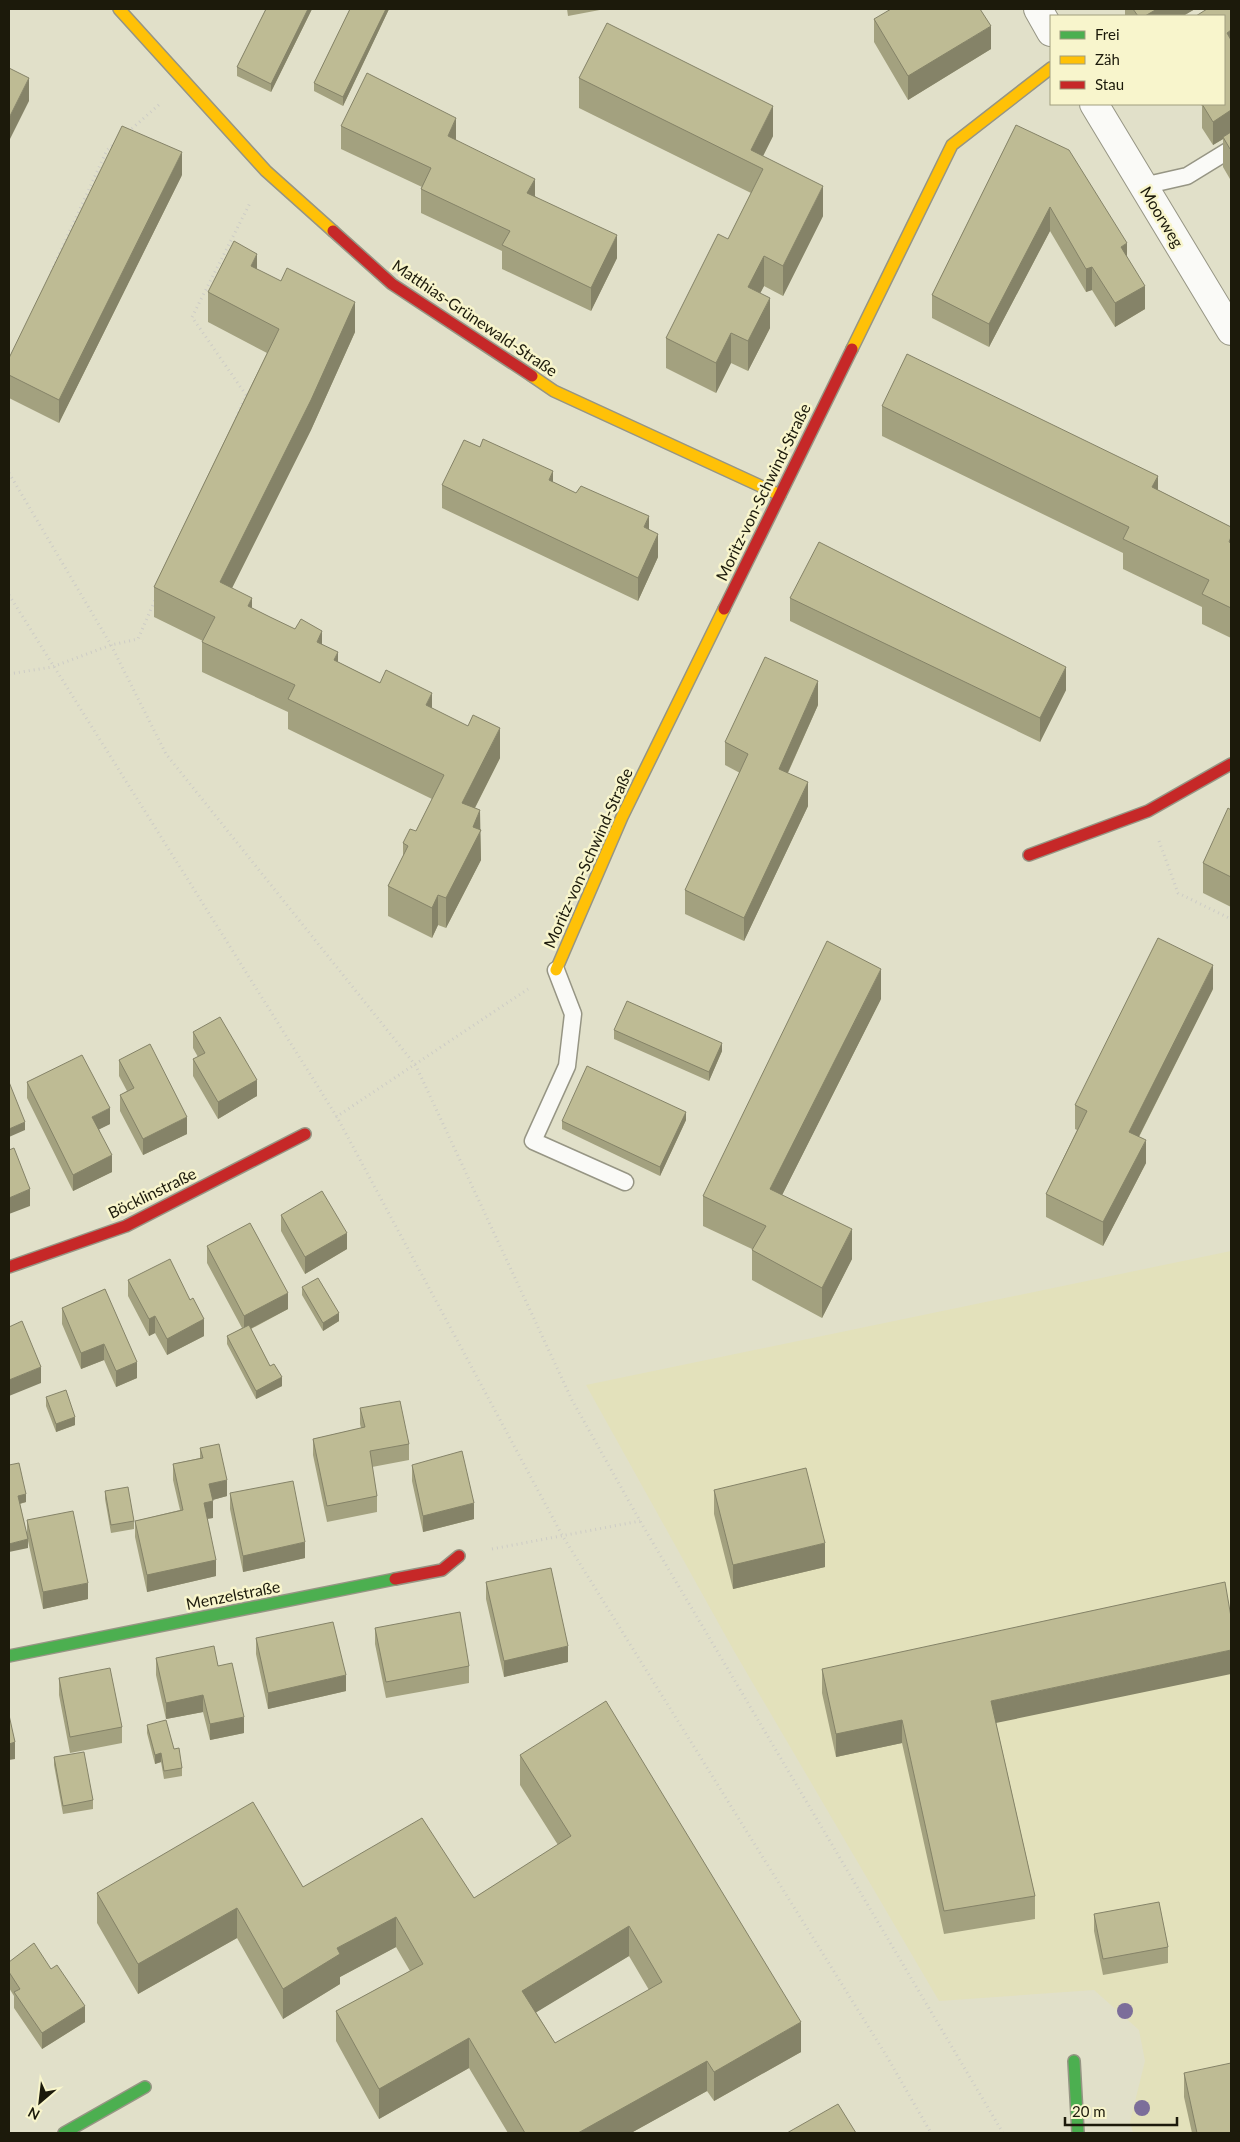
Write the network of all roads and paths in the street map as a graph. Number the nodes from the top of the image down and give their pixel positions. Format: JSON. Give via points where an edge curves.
{"nodes":[{"id":1,"x":120,"y":9,"type":"edge"},
{"id":2,"x":1038,"y":9,"type":"edge"},
{"id":3,"x":1050,"y":30,"type":"edge"},
{"id":4,"x":1050,"y":69,"type":"edge"},
{"id":5,"x":186,"y":82,"type":"junction"},
{"id":6,"x":1095,"y":105,"type":"edge"},
{"id":7,"x":1231,"y":149,"type":"edge"},
{"id":8,"x":266,"y":171,"type":"junction"},
{"id":9,"x":1143,"y":186,"type":"junction"},
{"id":10,"x":50,"y":275,"type":"edge"},
{"id":11,"x":1231,"y":331,"type":"edge"},
{"id":12,"x":234,"y":422,"type":"edge"},
{"id":13,"x":9,"y":473,"type":"edge"},
{"id":14,"x":780,"y":495,"type":"junction"},
{"id":15,"x":158,"y":594,"type":"edge"},
{"id":16,"x":9,"y":595,"type":"edge"},
{"id":17,"x":111,"y":645,"type":"junction"},
{"id":18,"x":52,"y":667,"type":"junction"},
{"id":19,"x":9,"y":674,"type":"edge"},
{"id":20,"x":1231,"y":764,"type":"edge"},
{"id":21,"x":1148,"y":811,"type":"junction"},
{"id":22,"x":1029,"y":855,"type":"dead end"},
{"id":23,"x":1231,"y":918,"type":"edge"},
{"id":24,"x":556,"y":970,"type":"junction"},
{"id":25,"x":416,"y":1066,"type":"junction"},
{"id":26,"x":337,"y":1117,"type":"junction"},
{"id":27,"x":305,"y":1134,"type":"joint"},
{"id":28,"x":625,"y":1182,"type":"dead end"},
{"id":29,"x":9,"y":1268,"type":"edge"},
{"id":30,"x":640,"y":1522,"type":"junction"},
{"id":31,"x":562,"y":1535,"type":"junction"},
{"id":32,"x":459,"y":1556,"type":"joint"},
{"id":33,"x":9,"y":1656,"type":"edge"},
{"id":34,"x":1074,"y":2061,"type":"dead end"},
{"id":35,"x":145,"y":2087,"type":"dead end"},
{"id":36,"x":64,"y":2133,"type":"edge"},
{"id":37,"x":931,"y":2133,"type":"edge"},
{"id":38,"x":1003,"y":2133,"type":"edge"},
{"id":39,"x":1078,"y":2133,"type":"edge"}],
"edges":[{"from":1,"to":5,"type":"street","name":"Matthias-Grünewald-Straße"},
{"from":2,"to":3,"type":"street"},
{"from":4,"to":14,"type":"street","name":"Moritz-von-Schwind-Straße","via":[[952,146]]},
{"from":5,"to":8,"type":"street","name":"Matthias-Grünewald-Straße"},
{"from":5,"to":10,"type":"path","via":[[107,150]]},
{"from":6,"to":9,"type":"street","name":"Moorweg"},
{"from":7,"to":9,"type":"lane","via":[[1187,176]]},
{"from":8,"to":12,"type":"path","via":[[192,318],[246,395]]},
{"from":8,"to":14,"type":"street","name":"Matthias-Grünewald-Straße","via":[[392,284],[554,391]]},
{"from":9,"to":11,"type":"street","name":"Moorweg"},
{"from":13,"to":17,"type":"path"},
{"from":14,"to":24,"type":"street","name":"Moritz-von-Schwind-Straße","via":[[622,817]]},
{"from":15,"to":17,"type":"path","via":[[138,639]]},
{"from":16,"to":18,"type":"path"},
{"from":17,"to":18,"type":"path"},
{"from":17,"to":25,"type":"path","via":[[166,754]]},
{"from":18,"to":19,"type":"path"},
{"from":18,"to":26,"type":"path"},
{"from":20,"to":21,"type":"street"},
{"from":21,"to":22,"type":"street"},
{"from":21,"to":23,"type":"path","via":[[1178,893]]},
{"from":24,"to":25,"type":"path"},
{"from":24,"to":28,"type":"lane","via":[[573,1014],[567,1066],[533,1141]]},
{"from":25,"to":26,"type":"path"},
{"from":25,"to":30,"type":"path","via":[[572,1400]]},
{"from":26,"to":27,"type":"path"},
{"from":26,"to":31,"type":"path"},
{"from":27,"to":29,"type":"street","name":"Böcklinstraße","via":[[126,1226]]},
{"from":30,"to":31,"type":"path"},
{"from":30,"to":38,"type":"path"},
{"from":31,"to":32,"type":"path"},
{"from":31,"to":37,"type":"path","via":[[886,2055]]},
{"from":32,"to":33,"type":"street","name":"Menzelstraße","via":[[442,1570]]},
{"from":34,"to":39,"type":"street"},
{"from":35,"to":36,"type":"street"}]}
